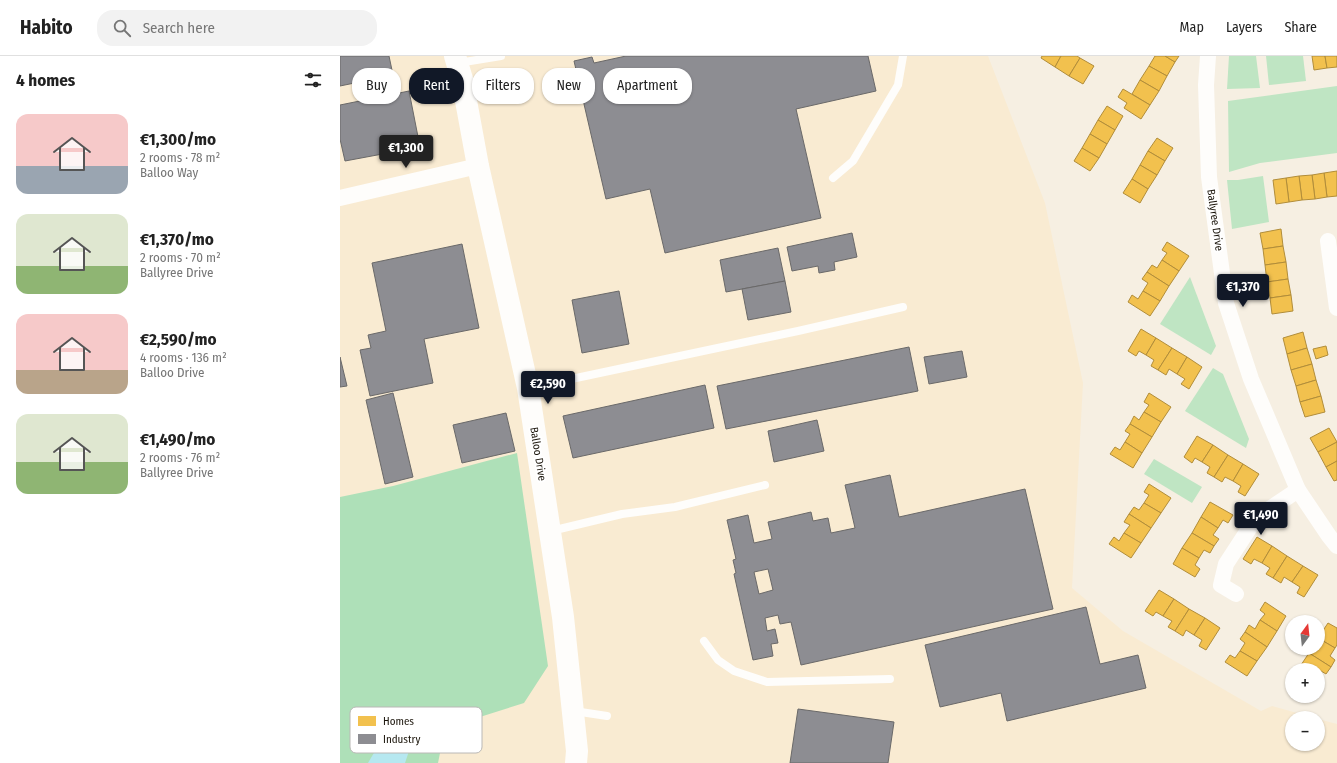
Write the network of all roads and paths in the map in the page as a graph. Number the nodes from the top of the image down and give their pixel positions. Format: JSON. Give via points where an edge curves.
{"nodes":[{"id":1,"x":502,"y":56,"type":"edge"},
{"id":2,"x":903,"y":56,"type":"edge"},
{"id":3,"x":1208,"y":56,"type":"edge"},
{"id":4,"x":456,"y":60,"type":"edge"},
{"id":5,"x":478,"y":166,"type":"junction"},
{"id":6,"x":832,"y":178,"type":"dead end"},
{"id":7,"x":340,"y":198,"type":"edge"},
{"id":8,"x":1328,"y":240,"type":"dead end"},
{"id":9,"x":903,"y":306,"type":"dead end"},
{"id":10,"x":1337,"y":308,"type":"edge"},
{"id":11,"x":528,"y":388,"type":"junction"},
{"id":12,"x":765,"y":485,"type":"dead end"},
{"id":13,"x":1298,"y":490,"type":"junction"},
{"id":14,"x":550,"y":531,"type":"junction"},
{"id":15,"x":1337,"y":546,"type":"edge"},
{"id":16,"x":1236,"y":594,"type":"dead end"},
{"id":17,"x":704,"y":641,"type":"dead end"},
{"id":18,"x":890,"y":679,"type":"dead end"},
{"id":19,"x":573,"y":711,"type":"junction"},
{"id":20,"x":607,"y":716,"type":"dead end"},
{"id":21,"x":576,"y":763,"type":"edge"}],
"edges":[{"from":1,"to":4,"type":"lane"},
{"from":2,"to":6,"type":"lane","via":[[898,85],[894,92],[853,161]]},
{"from":3,"to":13,"type":"street","name":"Ballyree Drive","via":[[1206,85],[1209,177],[1226,302],[1251,379]]},
{"from":4,"to":5,"type":"street","name":"Balloo Drive","via":[[462,79]]},
{"from":5,"to":7,"type":"street"},
{"from":5,"to":11,"type":"street","name":"Balloo Drive"},
{"from":8,"to":10,"type":"street"},
{"from":9,"to":11,"type":"lane"},
{"from":11,"to":14,"type":"street","name":"Balloo Drive"},
{"from":12,"to":14,"type":"lane","via":[[675,507],[622,514]]},
{"from":13,"to":15,"type":"street","name":"Ballyree Drive"},
{"from":13,"to":16,"type":"street","via":[[1256,518],[1226,564],[1221,585]]},
{"from":14,"to":19,"type":"street","name":"Balloo Drive"},
{"from":17,"to":18,"type":"lane","via":[[718,660],[734,672],[767,682]]},
{"from":19,"to":20,"type":"lane"},
{"from":19,"to":21,"type":"street","name":"Balloo Drive"}]}
